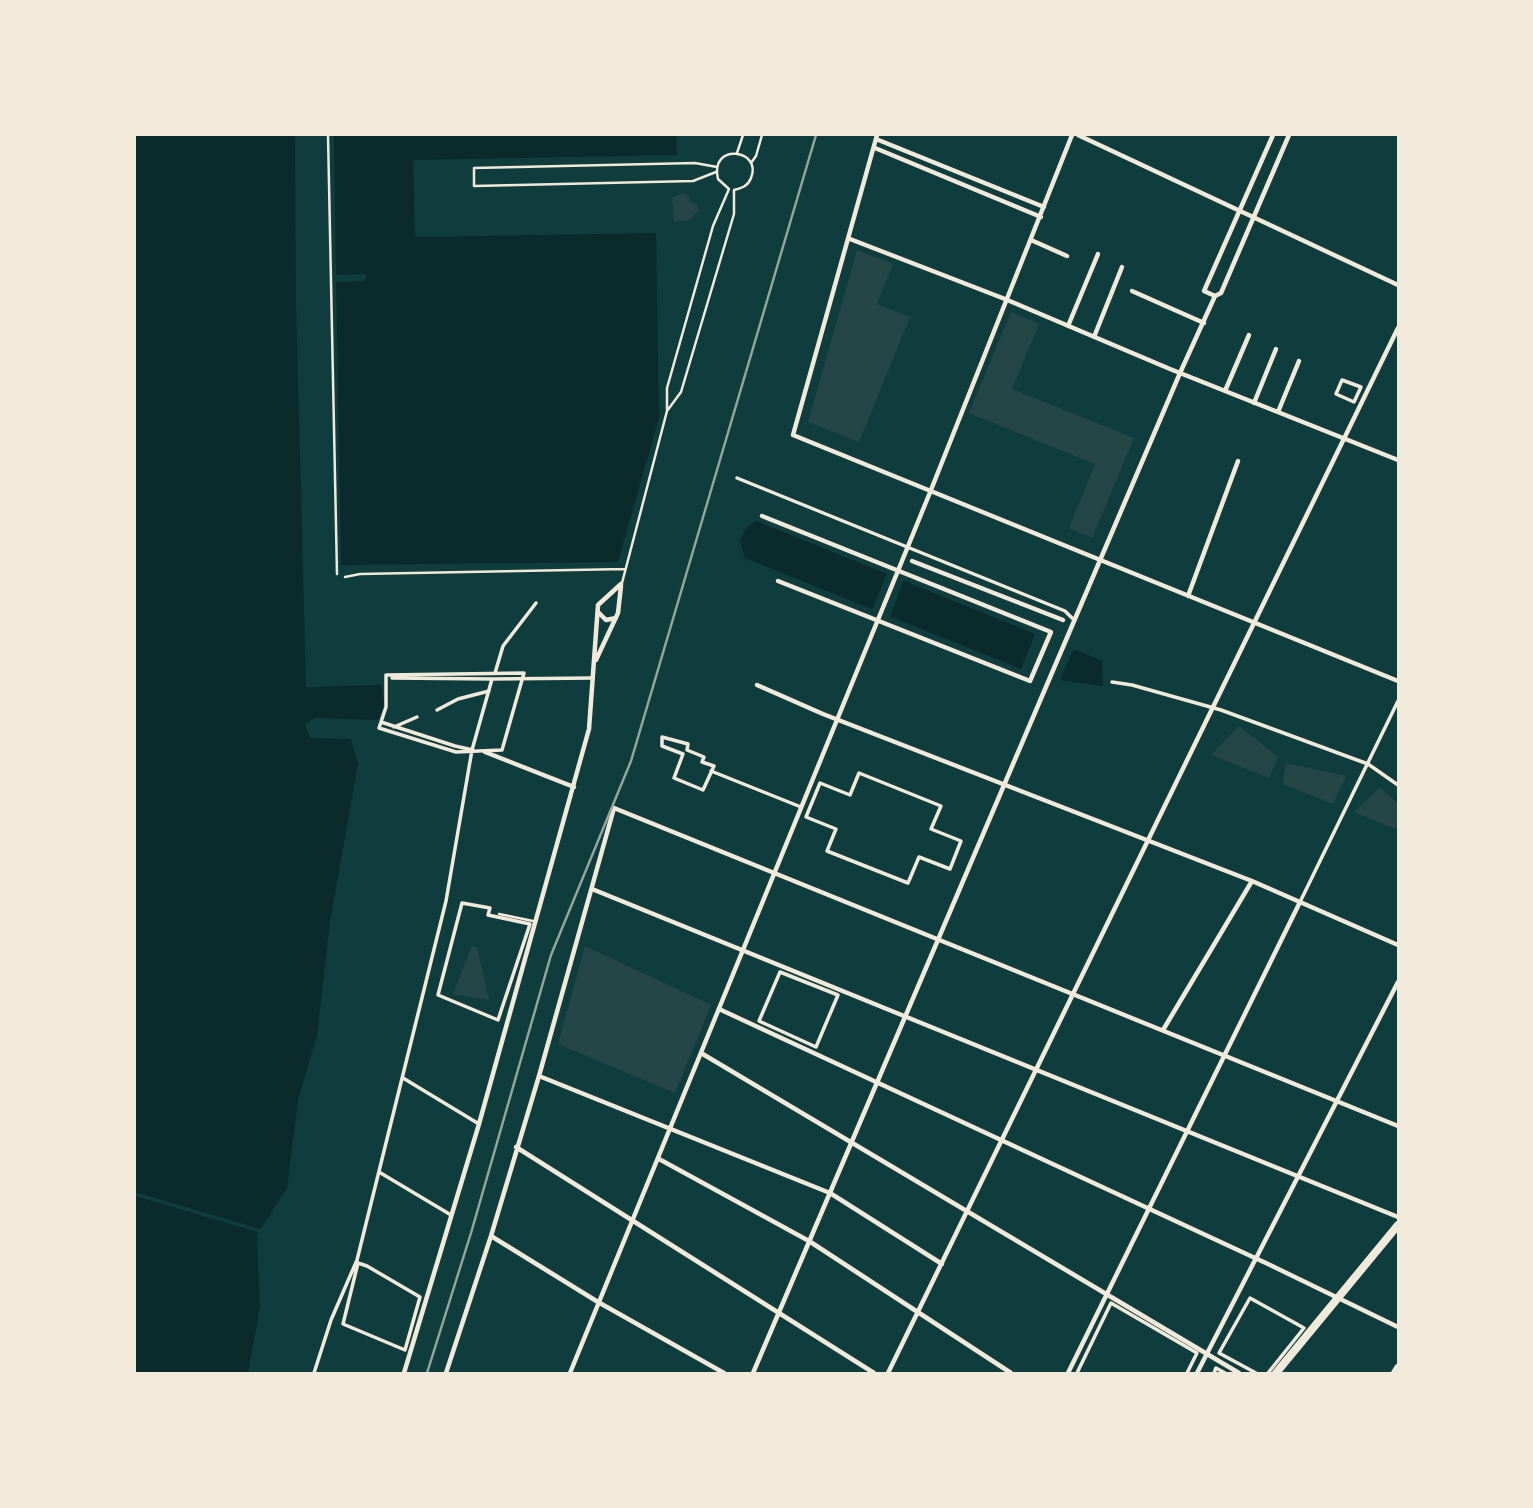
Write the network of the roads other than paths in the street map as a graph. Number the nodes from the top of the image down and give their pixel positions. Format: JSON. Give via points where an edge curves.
{"nodes":[{"id":1,"x":328,"y":135,"type":"edge"},
{"id":2,"x":743,"y":135,"type":"edge"},
{"id":3,"x":762,"y":135,"type":"edge"},
{"id":4,"x":1072,"y":135,"type":"edge"},
{"id":5,"x":1078,"y":135,"type":"edge"},
{"id":6,"x":1273,"y":135,"type":"edge"},
{"id":7,"x":1289,"y":135,"type":"edge"},
{"id":8,"x":877,"y":137,"type":"edge"},
{"id":9,"x":875,"y":148,"type":"junction"},
{"id":10,"x":737,"y":153,"type":"junction"},
{"id":11,"x":751,"y":163,"type":"junction"},
{"id":12,"x":717,"y":167,"type":"junction"},
{"id":13,"x":716,"y":172,"type":"junction"},
{"id":14,"x":1044,"y":207,"type":"junction"},
{"id":15,"x":1240,"y":212,"type":"junction"},
{"id":16,"x":1041,"y":217,"type":"junction"},
{"id":17,"x":1253,"y":218,"type":"junction"},
{"id":18,"x":850,"y":239,"type":"junction"},
{"id":19,"x":1031,"y":240,"type":"junction"},
{"id":20,"x":1098,"y":254,"type":"dead end"},
{"id":21,"x":1068,"y":256,"type":"dead end"},
{"id":22,"x":1122,"y":267,"type":"dead end"},
{"id":23,"x":1398,"y":285,"type":"edge"},
{"id":24,"x":1132,"y":291,"type":"dead end"},
{"id":25,"x":1215,"y":296,"type":"junction"},
{"id":26,"x":1005,"y":299,"type":"junction"},
{"id":27,"x":1204,"y":323,"type":"junction"},
{"id":28,"x":1068,"y":326,"type":"junction"},
{"id":29,"x":1398,"y":328,"type":"edge"},
{"id":30,"x":1249,"y":335,"type":"dead end"},
{"id":31,"x":1094,"y":337,"type":"junction"},
{"id":32,"x":1276,"y":349,"type":"dead end"},
{"id":33,"x":1299,"y":361,"type":"dead end"},
{"id":34,"x":1180,"y":373,"type":"junction"},
{"id":35,"x":1361,"y":387,"type":"joint"},
{"id":36,"x":1225,"y":391,"type":"junction"},
{"id":37,"x":1254,"y":403,"type":"junction"},
{"id":38,"x":667,"y":411,"type":"junction"},
{"id":39,"x":1278,"y":412,"type":"junction"},
{"id":40,"x":1343,"y":437,"type":"junction"},
{"id":41,"x":1398,"y":460,"type":"edge"},
{"id":42,"x":1238,"y":461,"type":"dead end"},
{"id":43,"x":737,"y":478,"type":"dead end"},
{"id":44,"x":931,"y":490,"type":"junction"},
{"id":45,"x":762,"y":516,"type":"dead end"},
{"id":46,"x":907,"y":547,"type":"junction"},
{"id":47,"x":912,"y":561,"type":"dead end"},
{"id":48,"x":1101,"y":561,"type":"junction"},
{"id":49,"x":625,"y":569,"type":"junction"},
{"id":50,"x":337,"y":574,"type":"dead end"},
{"id":51,"x":345,"y":576,"type":"dead end"},
{"id":52,"x":778,"y":581,"type":"dead end"},
{"id":53,"x":621,"y":584,"type":"junction"},
{"id":54,"x":1188,"y":596,"type":"junction"},
{"id":55,"x":602,"y":600,"type":"junction"},
{"id":56,"x":536,"y":603,"type":"dead end"},
{"id":57,"x":617,"y":603,"type":"junction"},
{"id":58,"x":598,"y":612,"type":"junction"},
{"id":59,"x":616,"y":618,"type":"junction"},
{"id":60,"x":1072,"y":618,"type":"dead end"},
{"id":61,"x":1063,"y":620,"type":"dead end"},
{"id":62,"x":1254,"y":622,"type":"junction"},
{"id":63,"x":594,"y":663,"type":"junction"},
{"id":64,"x":494,"y":673,"type":"junction"},
{"id":65,"x":392,"y":678,"type":"dead end"},
{"id":66,"x":593,"y":678,"type":"junction"},
{"id":67,"x":492,"y":679,"type":"junction"},
{"id":68,"x":523,"y":679,"type":"junction"},
{"id":69,"x":1398,"y":681,"type":"edge"},
{"id":70,"x":1112,"y":682,"type":"dead end"},
{"id":71,"x":757,"y":684,"type":"dead end"},
{"id":72,"x":489,"y":691,"type":"junction"},
{"id":73,"x":1398,"y":701,"type":"edge"},
{"id":74,"x":1213,"y":707,"type":"junction"},
{"id":75,"x":437,"y":710,"type":"dead end"},
{"id":76,"x":417,"y":717,"type":"dead end"},
{"id":77,"x":837,"y":719,"type":"junction"},
{"id":78,"x":381,"y":722,"type":"junction"},
{"id":79,"x":394,"y":727,"type":"junction"},
{"id":80,"x":472,"y":750,"type":"junction"},
{"id":81,"x":478,"y":751,"type":"junction"},
{"id":82,"x":485,"y":752,"type":"joint"},
{"id":83,"x":1368,"y":764,"type":"junction"},
{"id":84,"x":711,"y":771,"type":"junction"},
{"id":85,"x":1006,"y":784,"type":"junction"},
{"id":86,"x":1398,"y":785,"type":"edge"},
{"id":87,"x":574,"y":787,"type":"junction"},
{"id":88,"x":941,"y":806,"type":"joint"},
{"id":89,"x":801,"y":807,"type":"junction"},
{"id":90,"x":1148,"y":841,"type":"junction"},
{"id":91,"x":775,"y":872,"type":"junction"},
{"id":92,"x":1252,"y":881,"type":"junction"},
{"id":93,"x":592,"y":889,"type":"junction"},
{"id":94,"x":1300,"y":902,"type":"junction"},
{"id":95,"x":462,"y":903,"type":"joint"},
{"id":96,"x":499,"y":914,"type":"dead end"},
{"id":97,"x":534,"y":922,"type":"junction"},
{"id":98,"x":938,"y":940,"type":"junction"},
{"id":99,"x":1398,"y":945,"type":"edge"},
{"id":100,"x":742,"y":951,"type":"junction"},
{"id":101,"x":780,"y":972,"type":"joint"},
{"id":102,"x":1398,"y":982,"type":"edge"},
{"id":103,"x":1073,"y":994,"type":"junction"},
{"id":104,"x":719,"y":1009,"type":"junction"},
{"id":105,"x":905,"y":1018,"type":"junction"},
{"id":106,"x":1163,"y":1030,"type":"junction"},
{"id":107,"x":701,"y":1053,"type":"junction"},
{"id":108,"x":1225,"y":1055,"type":"junction"},
{"id":109,"x":1035,"y":1071,"type":"junction"},
{"id":110,"x":538,"y":1076,"type":"junction"},
{"id":111,"x":403,"y":1078,"type":"junction"},
{"id":112,"x":878,"y":1082,"type":"junction"},
{"id":113,"x":1336,"y":1101,"type":"junction"},
{"id":114,"x":478,"y":1124,"type":"junction"},
{"id":115,"x":1398,"y":1126,"type":"edge"},
{"id":116,"x":671,"y":1129,"type":"junction"},
{"id":117,"x":1188,"y":1132,"type":"junction"},
{"id":118,"x":1002,"y":1139,"type":"junction"},
{"id":119,"x":852,"y":1142,"type":"junction"},
{"id":120,"x":516,"y":1147,"type":"junction"},
{"id":121,"x":659,"y":1158,"type":"junction"},
{"id":122,"x":379,"y":1172,"type":"junction"},
{"id":123,"x":1299,"y":1176,"type":"junction"},
{"id":124,"x":830,"y":1193,"type":"junction"},
{"id":125,"x":1149,"y":1209,"type":"junction"},
{"id":126,"x":967,"y":1211,"type":"junction"},
{"id":127,"x":452,"y":1215,"type":"junction"},
{"id":128,"x":1398,"y":1217,"type":"edge"},
{"id":129,"x":633,"y":1220,"type":"junction"},
{"id":130,"x":1398,"y":1225,"type":"edge"},
{"id":131,"x":491,"y":1236,"type":"junction"},
{"id":132,"x":809,"y":1241,"type":"junction"},
{"id":133,"x":1256,"y":1259,"type":"junction"},
{"id":134,"x":942,"y":1264,"type":"junction"},
{"id":135,"x":1107,"y":1294,"type":"junction"},
{"id":136,"x":1337,"y":1297,"type":"junction"},
{"id":137,"x":598,"y":1302,"type":"junction"},
{"id":138,"x":918,"y":1312,"type":"junction"},
{"id":139,"x":779,"y":1313,"type":"junction"},
{"id":140,"x":1398,"y":1327,"type":"edge"},
{"id":141,"x":405,"y":1350,"type":"joint"},
{"id":142,"x":1206,"y":1356,"type":"junction"},
{"id":143,"x":1398,"y":1368,"type":"edge"},
{"id":144,"x":314,"y":1373,"type":"edge"},
{"id":145,"x":404,"y":1373,"type":"edge"},
{"id":146,"x":446,"y":1373,"type":"edge"},
{"id":147,"x":570,"y":1373,"type":"edge"},
{"id":148,"x":724,"y":1373,"type":"edge"},
{"id":149,"x":753,"y":1373,"type":"edge"},
{"id":150,"x":874,"y":1373,"type":"edge"},
{"id":151,"x":888,"y":1373,"type":"edge"},
{"id":152,"x":1011,"y":1373,"type":"edge"},
{"id":153,"x":1069,"y":1373,"type":"edge"},
{"id":154,"x":1077,"y":1373,"type":"edge"},
{"id":155,"x":1186,"y":1373,"type":"edge"},
{"id":156,"x":1198,"y":1373,"type":"edge"},
{"id":157,"x":1213,"y":1373,"type":"edge"},
{"id":158,"x":1225,"y":1373,"type":"edge"},
{"id":159,"x":1239,"y":1373,"type":"edge"},
{"id":160,"x":1256,"y":1373,"type":"edge"},
{"id":161,"x":1268,"y":1373,"type":"edge"},
{"id":162,"x":1276,"y":1373,"type":"edge"},
{"id":163,"x":1395,"y":1373,"type":"edge"}],
"edges":[{"from":1,"to":50,"type":"lane"},
{"from":2,"to":10,"type":"lane"},
{"from":3,"to":11,"type":"lane"},
{"from":4,"to":14,"type":"street"},
{"from":5,"to":15,"type":"street"},
{"from":6,"to":15,"type":"street"},
{"from":7,"to":17,"type":"street"},
{"from":8,"to":9,"type":"street"},
{"from":8,"to":14,"type":"street"},
{"from":9,"to":16,"type":"street"},
{"from":9,"to":18,"type":"street"},
{"from":10,"to":11,"type":"lane"},
{"from":10,"to":12,"type":"lane","via":[[721,159]]},
{"from":11,"to":38,"type":"lane","via":[[750,181],[734,190],[734,214],[681,392]]},
{"from":12,"to":13,"type":"lane"},
{"from":12,"to":13,"type":"lane","via":[[695,163],[474,169],[474,186],[693,181]]},
{"from":13,"to":38,"type":"lane","via":[[729,189],[713,226],[667,388]]},
{"from":14,"to":16,"type":"street"},
{"from":15,"to":17,"type":"street"},
{"from":15,"to":25,"type":"street","via":[[1204,291]]},
{"from":16,"to":19,"type":"street"},
{"from":17,"to":23,"type":"street"},
{"from":17,"to":25,"type":"street","via":[[1221,293]]},
{"from":18,"to":26,"type":"street"},
{"from":18,"to":44,"type":"street","via":[[793,435]]},
{"from":19,"to":21,"type":"street"},
{"from":19,"to":26,"type":"street"},
{"from":20,"to":28,"type":"street"},
{"from":22,"to":31,"type":"street"},
{"from":24,"to":27,"type":"street"},
{"from":25,"to":27,"type":"street"},
{"from":26,"to":28,"type":"street"},
{"from":26,"to":44,"type":"street"},
{"from":27,"to":34,"type":"street"},
{"from":28,"to":31,"type":"street"},
{"from":29,"to":40,"type":"street"},
{"from":30,"to":36,"type":"street"},
{"from":31,"to":34,"type":"street"},
{"from":32,"to":37,"type":"street"},
{"from":33,"to":39,"type":"street"},
{"from":34,"to":36,"type":"street"},
{"from":34,"to":48,"type":"street"},
{"from":35,"to":35,"type":"street","via":[[1342,380],[1336,394],[1354,402]]},
{"from":36,"to":37,"type":"street"},
{"from":37,"to":39,"type":"street"},
{"from":38,"to":49,"type":"lane"},
{"from":39,"to":40,"type":"street"},
{"from":40,"to":41,"type":"street"},
{"from":40,"to":62,"type":"street"},
{"from":42,"to":54,"type":"street"},
{"from":43,"to":46,"type":"street"},
{"from":44,"to":46,"type":"street"},
{"from":44,"to":48,"type":"street"},
{"from":45,"to":52,"type":"street","via":[[1051,632],[1030,681]]},
{"from":46,"to":60,"type":"street","via":[[1065,611]]},
{"from":46,"to":77,"type":"street"},
{"from":47,"to":61,"type":"street"},
{"from":48,"to":54,"type":"street"},
{"from":48,"to":85,"type":"street"},
{"from":49,"to":51,"type":"lane"},
{"from":49,"to":53,"type":"lane"},
{"from":53,"to":55,"type":"street"},
{"from":53,"to":57,"type":"street"},
{"from":54,"to":62,"type":"street"},
{"from":55,"to":57,"type":"street"},
{"from":55,"to":58,"type":"street"},
{"from":56,"to":64,"type":"street","via":[[503,646]]},
{"from":57,"to":59,"type":"street"},
{"from":58,"to":59,"type":"street","via":[[606,620]]},
{"from":58,"to":63,"type":"street"},
{"from":59,"to":63,"type":"street"},
{"from":62,"to":69,"type":"street"},
{"from":62,"to":74,"type":"street"},
{"from":63,"to":66,"type":"street"},
{"from":64,"to":67,"type":"street"},
{"from":64,"to":68,"type":"street","via":[[524,673]]},
{"from":64,"to":78,"type":"street","via":[[386,675]]},
{"from":65,"to":67,"type":"street"},
{"from":66,"to":68,"type":"street"},
{"from":66,"to":87,"type":"street","via":[[589,729]]},
{"from":67,"to":68,"type":"street"},
{"from":67,"to":72,"type":"street"},
{"from":68,"to":81,"type":"street","via":[[502,750]]},
{"from":70,"to":74,"type":"street"},
{"from":71,"to":77,"type":"street"},
{"from":72,"to":75,"type":"street"},
{"from":72,"to":80,"type":"street"},
{"from":73,"to":83,"type":"street"},
{"from":74,"to":83,"type":"street"},
{"from":74,"to":90,"type":"street"},
{"from":76,"to":79,"type":"street"},
{"from":77,"to":85,"type":"street"},
{"from":77,"to":89,"type":"street"},
{"from":78,"to":79,"type":"street"},
{"from":78,"to":80,"type":"street","via":[[379,728],[456,752]]},
{"from":79,"to":80,"type":"street"},
{"from":80,"to":81,"type":"street"},
{"from":80,"to":111,"type":"street","via":[[446,901]]},
{"from":81,"to":82,"type":"street"},
{"from":82,"to":87,"type":"street"},
{"from":83,"to":86,"type":"street"},
{"from":83,"to":94,"type":"street"},
{"from":84,"to":84,"type":"street","via":[[713,766],[687,750],[688,744],[662,737],[663,746],[683,754],[674,778],[703,790]]},
{"from":84,"to":89,"type":"street"},
{"from":85,"to":90,"type":"street"},
{"from":85,"to":98,"type":"street"},
{"from":87,"to":97,"type":"street"},
{"from":88,"to":88,"type":"street","via":[[931,829],[961,841],[950,869],[919,857],[908,883],[827,851],[836,829],[806,817],[820,783],[850,795],[859,773]]},
{"from":89,"to":91,"type":"street"},
{"from":90,"to":92,"type":"street"},
{"from":90,"to":103,"type":"street"},
{"from":91,"to":93,"type":"street","via":[[614,808]]},
{"from":91,"to":98,"type":"street"},
{"from":91,"to":100,"type":"street"},
{"from":92,"to":94,"type":"street"},
{"from":92,"to":106,"type":"street"},
{"from":93,"to":100,"type":"street"},
{"from":93,"to":110,"type":"street"},
{"from":94,"to":99,"type":"street"},
{"from":94,"to":108,"type":"street"},
{"from":95,"to":95,"type":"street","via":[[438,995],[498,1020],[530,924],[488,915],[490,908]]},
{"from":96,"to":97,"type":"lane"},
{"from":97,"to":114,"type":"street"},
{"from":98,"to":103,"type":"street"},
{"from":98,"to":105,"type":"street"},
{"from":100,"to":104,"type":"street"},
{"from":100,"to":105,"type":"street"},
{"from":101,"to":101,"type":"street","via":[[759,1021],[816,1047],[838,995]]},
{"from":102,"to":113,"type":"street"},
{"from":103,"to":106,"type":"street"},
{"from":103,"to":109,"type":"street"},
{"from":104,"to":107,"type":"street"},
{"from":104,"to":112,"type":"street"},
{"from":105,"to":109,"type":"street"},
{"from":105,"to":112,"type":"street"},
{"from":106,"to":108,"type":"street"},
{"from":107,"to":116,"type":"street"},
{"from":107,"to":119,"type":"street"},
{"from":108,"to":113,"type":"street"},
{"from":108,"to":117,"type":"street"},
{"from":109,"to":117,"type":"street"},
{"from":109,"to":118,"type":"street"},
{"from":110,"to":116,"type":"street"},
{"from":110,"to":120,"type":"street"},
{"from":111,"to":114,"type":"street"},
{"from":111,"to":122,"type":"street"},
{"from":112,"to":118,"type":"street"},
{"from":112,"to":119,"type":"street"},
{"from":113,"to":115,"type":"street"},
{"from":113,"to":123,"type":"street"},
{"from":114,"to":127,"type":"street"},
{"from":116,"to":121,"type":"street"},
{"from":116,"to":124,"type":"street"},
{"from":117,"to":123,"type":"street"},
{"from":117,"to":125,"type":"street"},
{"from":118,"to":125,"type":"street"},
{"from":118,"to":126,"type":"street"},
{"from":119,"to":124,"type":"street"},
{"from":119,"to":126,"type":"street"},
{"from":120,"to":129,"type":"street"},
{"from":120,"to":131,"type":"street"},
{"from":121,"to":129,"type":"street"},
{"from":121,"to":132,"type":"street"},
{"from":122,"to":127,"type":"street"},
{"from":122,"to":144,"type":"street","via":[[357,1260]]},
{"from":123,"to":128,"type":"street"},
{"from":123,"to":133,"type":"street"},
{"from":124,"to":132,"type":"street"},
{"from":124,"to":134,"type":"street"},
{"from":125,"to":133,"type":"street"},
{"from":125,"to":135,"type":"street"},
{"from":126,"to":134,"type":"street"},
{"from":126,"to":135,"type":"street"},
{"from":127,"to":145,"type":"street"},
{"from":129,"to":137,"type":"street"},
{"from":129,"to":139,"type":"street"},
{"from":130,"to":136,"type":"main road"},
{"from":131,"to":137,"type":"street"},
{"from":131,"to":146,"type":"street"},
{"from":132,"to":138,"type":"street"},
{"from":132,"to":139,"type":"street"},
{"from":133,"to":136,"type":"street"},
{"from":133,"to":142,"type":"street"},
{"from":134,"to":138,"type":"street"},
{"from":135,"to":142,"type":"street"},
{"from":135,"to":153,"type":"street"},
{"from":136,"to":140,"type":"street"},
{"from":136,"to":162,"type":"main road"},
{"from":137,"to":147,"type":"street"},
{"from":137,"to":148,"type":"street"},
{"from":138,"to":151,"type":"street"},
{"from":138,"to":152,"type":"street"},
{"from":139,"to":149,"type":"street"},
{"from":139,"to":150,"type":"street"},
{"from":141,"to":141,"type":"street","via":[[419,1297],[358,1264],[343,1324]]},
{"from":142,"to":156,"type":"street"},
{"from":142,"to":159,"type":"street"},
{"from":143,"to":163,"type":"main road"},
{"from":154,"to":155,"type":"street","via":[[1111,1303],[1197,1353]]},
{"from":157,"to":158,"type":"street","via":[[1216,1368]]},
{"from":160,"to":161,"type":"street","via":[[1219,1353],[1250,1298],[1304,1328]]}]}
